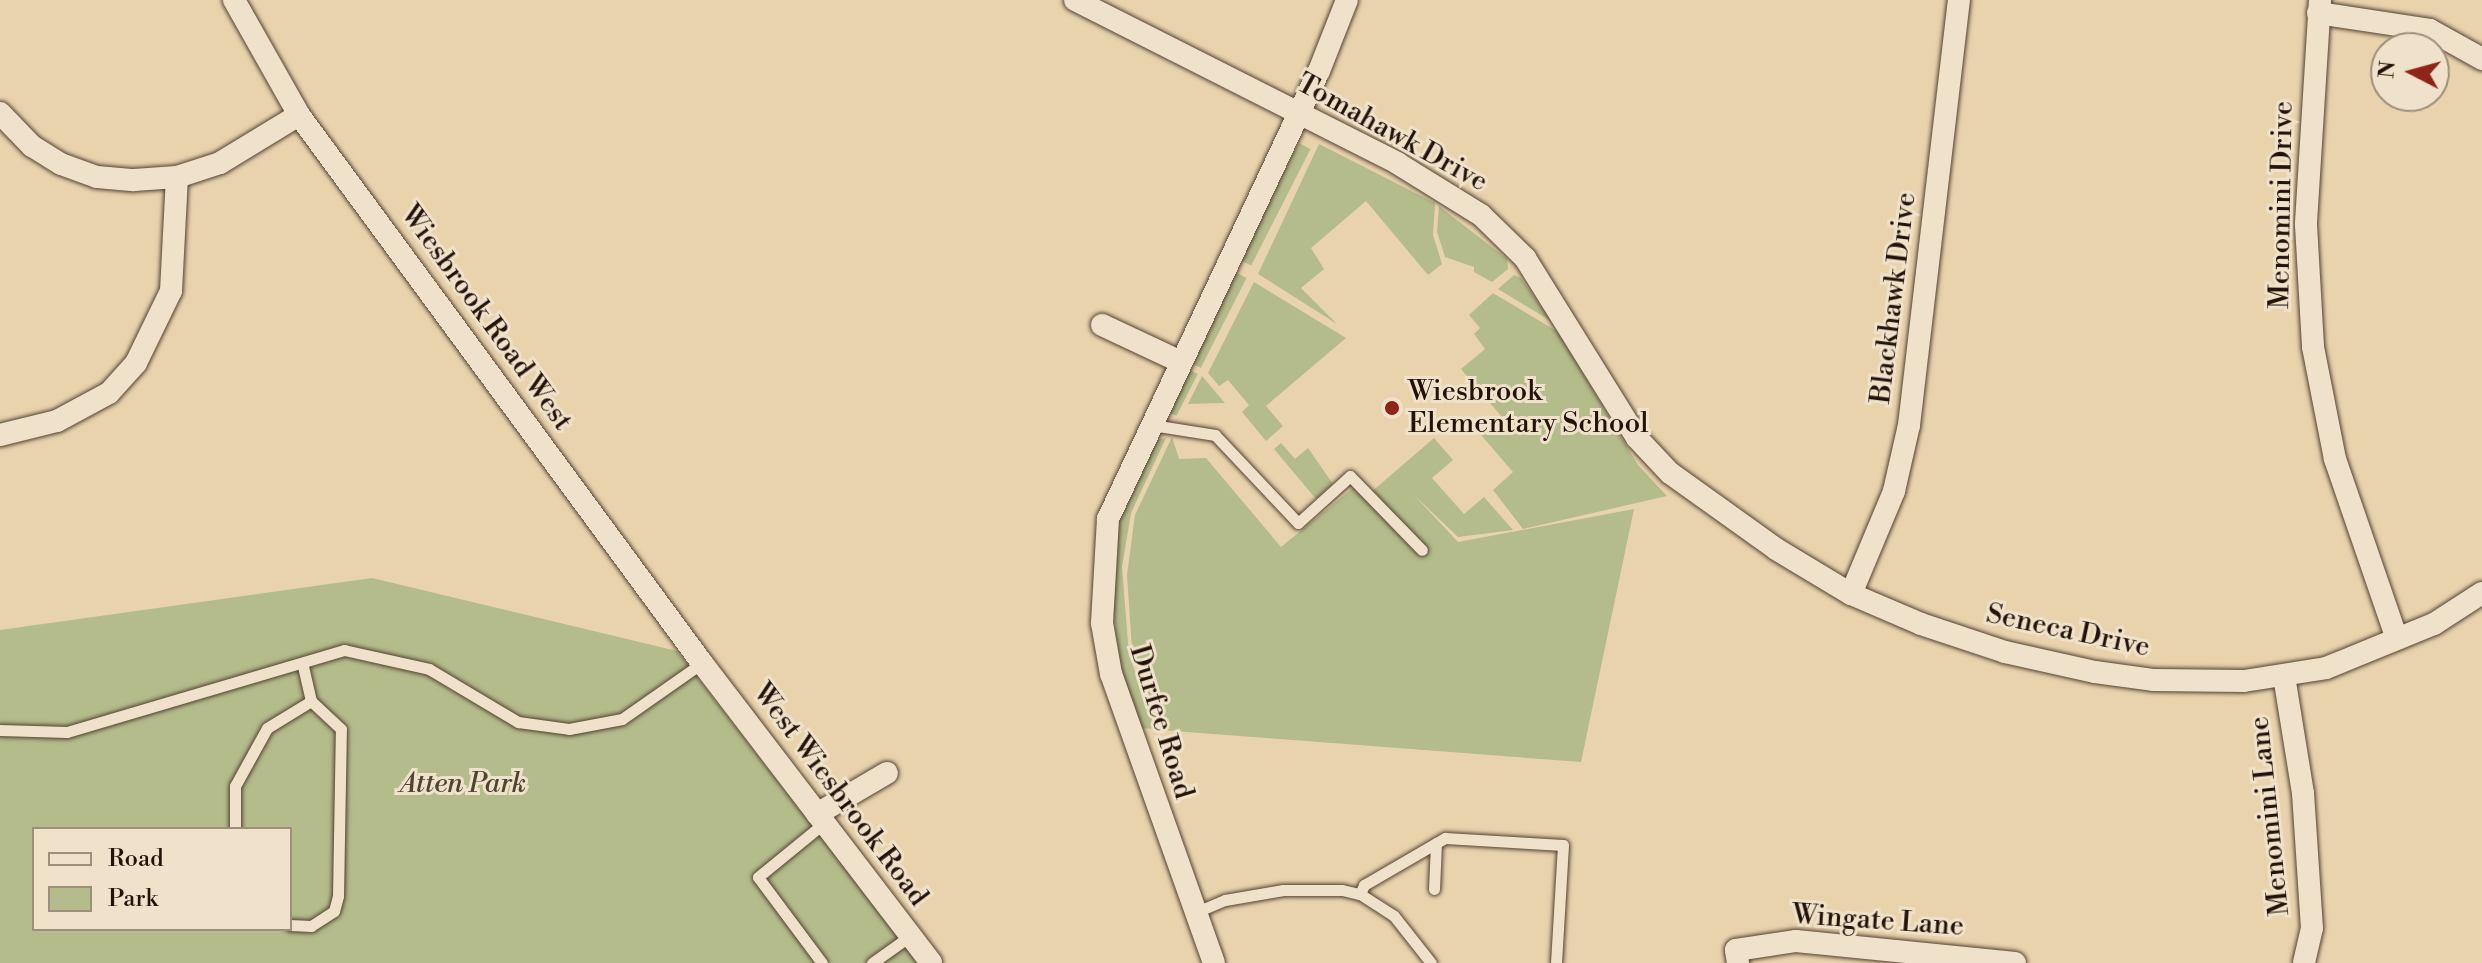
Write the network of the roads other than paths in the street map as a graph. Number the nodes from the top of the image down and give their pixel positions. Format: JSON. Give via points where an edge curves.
{"nodes":[{"id":1,"x":234,"y":0,"type":"edge"},
{"id":2,"x":1075,"y":0,"type":"edge"},
{"id":3,"x":1347,"y":0,"type":"edge"},
{"id":4,"x":1959,"y":0,"type":"edge"},
{"id":5,"x":2319,"y":7,"type":"edge"},
{"id":6,"x":2482,"y":59,"type":"edge"},
{"id":7,"x":0,"y":113,"type":"edge"},
{"id":8,"x":299,"y":115,"type":"junction"},
{"id":9,"x":1297,"y":115,"type":"junction"},
{"id":10,"x":177,"y":177,"type":"junction"},
{"id":11,"x":1102,"y":325,"type":"dead end"},
{"id":12,"x":1179,"y":361,"type":"junction"},
{"id":13,"x":1152,"y":425,"type":"junction"},
{"id":14,"x":0,"y":435,"type":"edge"},
{"id":15,"x":1670,"y":473,"type":"joint"},
{"id":16,"x":1422,"y":550,"type":"dead end"},
{"id":17,"x":2482,"y":593,"type":"edge"},
{"id":18,"x":1851,"y":594,"type":"junction"},
{"id":19,"x":2397,"y":639,"type":"junction"},
{"id":20,"x":302,"y":663,"type":"junction"},
{"id":21,"x":702,"y":663,"type":"junction"},
{"id":22,"x":2284,"y":676,"type":"junction"},
{"id":23,"x":311,"y":701,"type":"junction"},
{"id":24,"x":0,"y":730,"type":"edge"},
{"id":25,"x":887,"y":773,"type":"dead end"},
{"id":26,"x":821,"y":819,"type":"junction"},
{"id":27,"x":235,"y":827,"type":"edge"},
{"id":28,"x":1436,"y":843,"type":"junction"},
{"id":29,"x":1434,"y":889,"type":"dead end"},
{"id":30,"x":1360,"y":894,"type":"junction"},
{"id":31,"x":1194,"y":913,"type":"junction"},
{"id":32,"x":292,"y":925,"type":"edge"},
{"id":33,"x":910,"y":936,"type":"junction"},
{"id":34,"x":1737,"y":956,"type":"edge"},
{"id":35,"x":2307,"y":956,"type":"edge"},
{"id":36,"x":822,"y":963,"type":"edge"},
{"id":37,"x":872,"y":963,"type":"edge"},
{"id":38,"x":931,"y":963,"type":"edge"},
{"id":39,"x":1214,"y":963,"type":"edge"},
{"id":40,"x":1431,"y":963,"type":"edge"},
{"id":41,"x":1556,"y":963,"type":"edge"},
{"id":42,"x":2015,"y":963,"type":"edge"}],
"edges":[{"from":1,"to":8,"type":"street","name":"Wiesbrook Road West"},
{"from":2,"to":9,"type":"street","name":"Tomahawk Drive"},
{"from":3,"to":9,"type":"street","name":"Durfee Road"},
{"from":4,"to":18,"type":"street","name":"Blackhawk Drive","via":[[1909,425],[1894,491]]},
{"from":5,"to":6,"type":"street","via":[[2430,30]]},
{"from":5,"to":19,"type":"street","name":"Menomini Drive","via":[[2306,225],[2313,347],[2335,459]]},
{"from":7,"to":10,"type":"street","via":[[32,146],[78,171],[117,180]]},
{"from":8,"to":10,"type":"street","via":[[220,163]]},
{"from":8,"to":21,"type":"street","name":"Wiesbrook Road West"},
{"from":9,"to":12,"type":"street","name":"Durfee Road"},
{"from":9,"to":15,"type":"street","name":"Tomahawk Drive","via":[[1397,163],[1481,215],[1525,258],[1637,438]]},
{"from":10,"to":14,"type":"street","via":[[171,291],[136,363],[96,400],[57,421]]},
{"from":11,"to":12,"type":"street"},
{"from":12,"to":13,"type":"street","name":"Durfee Road"},
{"from":13,"to":16,"type":"lane","via":[[1215,435],[1298,523],[1350,476]]},
{"from":13,"to":31,"type":"street","name":"Durfee Road","via":[[1108,519],[1102,623],[1120,705]]},
{"from":15,"to":18,"type":"street","name":"Seneca Drive","via":[[1764,542]]},
{"from":17,"to":19,"type":"street","name":"Seneca Drive","via":[[2434,624]]},
{"from":18,"to":22,"type":"street","name":"Seneca Drive","via":[[1965,640],[2095,672],[2199,683]]},
{"from":19,"to":22,"type":"street","name":"Seneca Drive","via":[[2326,668]]},
{"from":20,"to":21,"type":"lane","via":[[344,650],[383,656],[429,669],[518,722],[569,729],[622,719]]},
{"from":20,"to":23,"type":"lane"},
{"from":20,"to":24,"type":"lane","via":[[67,732]]},
{"from":21,"to":26,"type":"street","name":"West Wiesbrook Road"},
{"from":22,"to":35,"type":"street","name":"Menomini Lane","via":[[2303,793],[2312,928]]},
{"from":23,"to":27,"type":"lane","via":[[267,728],[235,786]]},
{"from":23,"to":32,"type":"lane","via":[[341,729],[338,896],[334,911],[311,926]]},
{"from":25,"to":26,"type":"street"},
{"from":26,"to":33,"type":"street","name":"West Wiesbrook Road"},
{"from":26,"to":36,"type":"lane","via":[[758,877]]},
{"from":28,"to":29,"type":"lane"},
{"from":28,"to":30,"type":"lane","via":[[1364,885]]},
{"from":28,"to":41,"type":"lane","via":[[1445,838],[1563,845]]},
{"from":30,"to":31,"type":"lane","via":[[1292,889],[1225,900]]},
{"from":30,"to":40,"type":"lane","via":[[1394,916]]},
{"from":31,"to":39,"type":"street","name":"Durfee Road"},
{"from":33,"to":37,"type":"lane"},
{"from":33,"to":38,"type":"street","name":"West Wiesbrook Road"},
{"from":34,"to":42,"type":"street","name":"Wingate Lane","via":[[1796,941]]}]}
